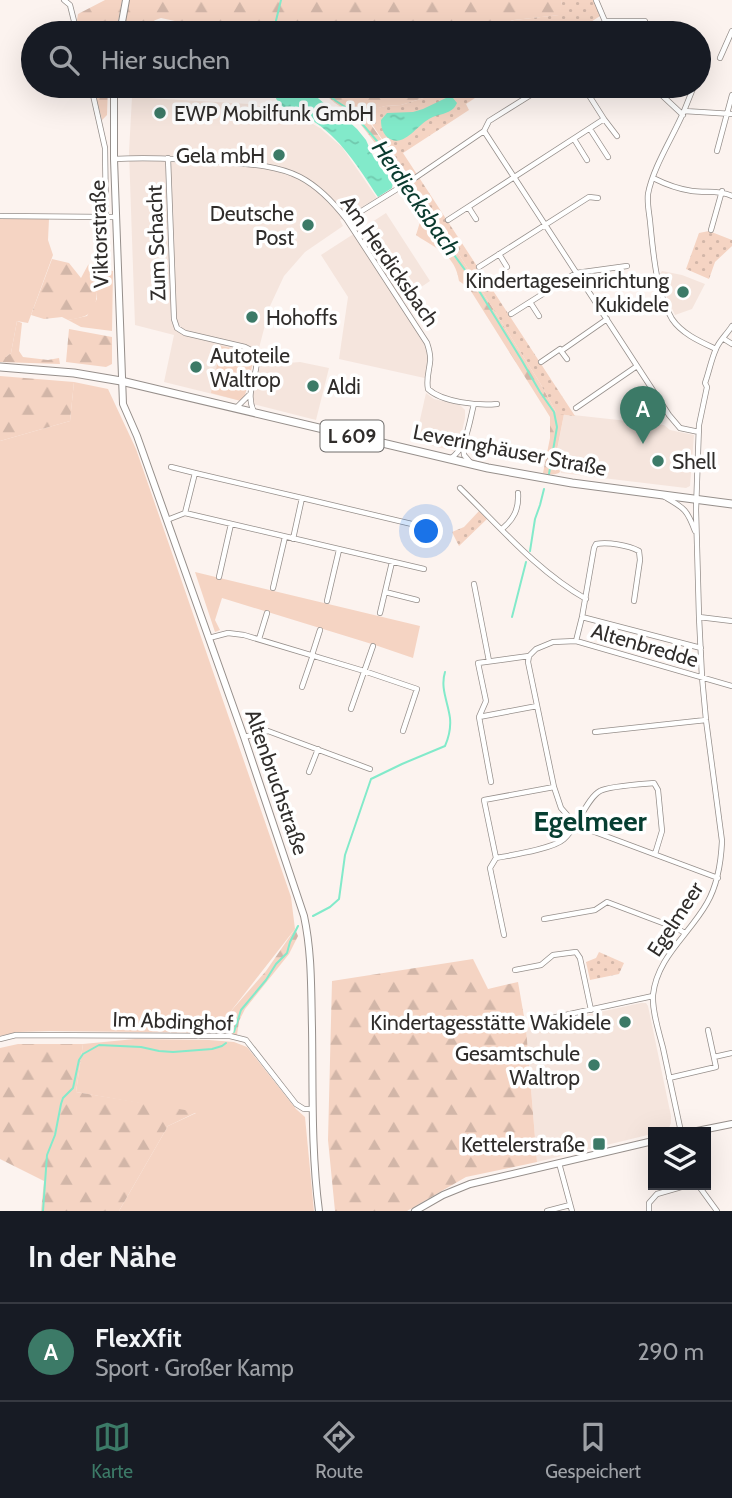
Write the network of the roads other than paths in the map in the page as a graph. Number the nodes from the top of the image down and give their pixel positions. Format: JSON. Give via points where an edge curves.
{"nodes":[{"id":1,"x":64,"y":0,"type":"edge"},
{"id":2,"x":126,"y":0,"type":"edge"},
{"id":3,"x":596,"y":0,"type":"edge"},
{"id":4,"x":605,"y":20,"type":"joint"},
{"id":5,"x":74,"y":21,"type":"edge"},
{"id":6,"x":122,"y":21,"type":"edge"},
{"id":7,"x":645,"y":21,"type":"edge"},
{"id":8,"x":732,"y":31,"type":"edge"},
{"id":9,"x":720,"y":58,"type":"dead end"},
{"id":10,"x":732,"y":95,"type":"edge"},
{"id":11,"x":94,"y":98,"type":"edge"},
{"id":12,"x":114,"y":98,"type":"edge"},
{"id":13,"x":526,"y":98,"type":"edge"},
{"id":14,"x":591,"y":98,"type":"edge"},
{"id":15,"x":666,"y":98,"type":"edge"},
{"id":16,"x":690,"y":98,"type":"edge"},
{"id":17,"x":684,"y":113,"type":"junction"},
{"id":18,"x":730,"y":114,"type":"edge"},
{"id":19,"x":604,"y":119,"type":"junction"},
{"id":20,"x":590,"y":129,"type":"junction"},
{"id":21,"x":484,"y":131,"type":"junction"},
{"id":22,"x":617,"y":136,"type":"dead end"},
{"id":23,"x":574,"y":139,"type":"junction"},
{"id":24,"x":716,"y":151,"type":"dead end"},
{"id":25,"x":168,"y":158,"type":"junction"},
{"id":26,"x":608,"y":158,"type":"dead end"},
{"id":27,"x":114,"y":159,"type":"junction"},
{"id":28,"x":587,"y":160,"type":"dead end"},
{"id":29,"x":515,"y":178,"type":"junction"},
{"id":30,"x":653,"y":178,"type":"junction"},
{"id":31,"x":722,"y":191,"type":"junction"},
{"id":32,"x":732,"y":196,"type":"edge"},
{"id":33,"x":598,"y":198,"type":"dead end"},
{"id":34,"x":469,"y":208,"type":"junction"},
{"id":35,"x":0,"y":216,"type":"edge"},
{"id":36,"x":106,"y":217,"type":"junction"},
{"id":37,"x":116,"y":217,"type":"junction"},
{"id":38,"x":476,"y":219,"type":"dead end"},
{"id":39,"x":347,"y":220,"type":"junction"},
{"id":40,"x":448,"y":220,"type":"dead end"},
{"id":41,"x":546,"y":225,"type":"junction"},
{"id":42,"x":711,"y":230,"type":"dead end"},
{"id":43,"x":499,"y":254,"type":"junction"},
{"id":44,"x":628,"y":266,"type":"dead end"},
{"id":45,"x":479,"y":267,"type":"dead end"},
{"id":46,"x":507,"y":267,"type":"dead end"},
{"id":47,"x":576,"y":273,"type":"junction"},
{"id":48,"x":530,"y":302,"type":"junction"},
{"id":49,"x":510,"y":314,"type":"dead end"},
{"id":50,"x":539,"y":316,"type":"dead end"},
{"id":51,"x":607,"y":319,"type":"junction"},
{"id":52,"x":732,"y":326,"type":"edge"},
{"id":53,"x":724,"y":340,"type":"junction"},
{"id":54,"x":732,"y":344,"type":"edge"},
{"id":55,"x":716,"y":349,"type":"junction"},
{"id":56,"x":561,"y":351,"type":"junction"},
{"id":57,"x":567,"y":359,"type":"dead end"},
{"id":58,"x":541,"y":362,"type":"dead end"},
{"id":59,"x":637,"y":366,"type":"junction"},
{"id":60,"x":0,"y":367,"type":"edge"},
{"id":61,"x":121,"y":381,"type":"junction"},
{"id":62,"x":250,"y":394,"type":"junction"},
{"id":63,"x":474,"y":404,"type":"junction"},
{"id":64,"x":497,"y":404,"type":"dead end"},
{"id":65,"x":236,"y":408,"type":"junction"},
{"id":66,"x":576,"y":408,"type":"dead end"},
{"id":67,"x":255,"y":413,"type":"junction"},
{"id":68,"x":699,"y":432,"type":"junction"},
{"id":69,"x":463,"y":444,"type":"junction"},
{"id":70,"x":450,"y":459,"type":"junction"},
{"id":71,"x":475,"y":465,"type":"junction"},
{"id":72,"x":171,"y":467,"type":"dead end"},
{"id":73,"x":195,"y":473,"type":"junction"},
{"id":74,"x":460,"y":488,"type":"dead end"},
{"id":75,"x":518,"y":493,"type":"dead end"},
{"id":76,"x":659,"y":494,"type":"junction"},
{"id":77,"x":302,"y":498,"type":"junction"},
{"id":78,"x":697,"y":499,"type":"junction"},
{"id":79,"x":732,"y":504,"type":"edge"},
{"id":80,"x":185,"y":513,"type":"junction"},
{"id":81,"x":167,"y":520,"type":"junction"},
{"id":82,"x":231,"y":524,"type":"junction"},
{"id":83,"x":433,"y":529,"type":"dead end"},
{"id":84,"x":502,"y":529,"type":"junction"},
{"id":85,"x":696,"y":535,"type":"junction"},
{"id":86,"x":285,"y":537,"type":"junction"},
{"id":87,"x":293,"y":539,"type":"junction"},
{"id":88,"x":339,"y":550,"type":"junction"},
{"id":89,"x":392,"y":562,"type":"junction"},
{"id":90,"x":424,"y":569,"type":"dead end"},
{"id":91,"x":219,"y":577,"type":"dead end"},
{"id":92,"x":474,"y":584,"type":"dead end"},
{"id":93,"x":273,"y":588,"type":"dead end"},
{"id":94,"x":385,"y":592,"type":"junction"},
{"id":95,"x":586,"y":599,"type":"junction"},
{"id":96,"x":417,"y":600,"type":"dead end"},
{"id":97,"x":327,"y":601,"type":"dead end"},
{"id":98,"x":634,"y":601,"type":"dead end"},
{"id":99,"x":267,"y":613,"type":"dead end"},
{"id":100,"x":380,"y":613,"type":"dead end"},
{"id":101,"x":582,"y":617,"type":"junction"},
{"id":102,"x":699,"y":617,"type":"junction"},
{"id":103,"x":732,"y":621,"type":"edge"},
{"id":104,"x":320,"y":630,"type":"dead end"},
{"id":105,"x":209,"y":638,"type":"junction"},
{"id":106,"x":259,"y":639,"type":"junction"},
{"id":107,"x":576,"y":641,"type":"junction"},
{"id":108,"x":373,"y":646,"type":"dead end"},
{"id":109,"x":701,"y":648,"type":"junction"},
{"id":110,"x":313,"y":655,"type":"junction"},
{"id":111,"x":529,"y":656,"type":"junction"},
{"id":112,"x":489,"y":662,"type":"junction"},
{"id":113,"x":364,"y":671,"type":"junction"},
{"id":114,"x":702,"y":677,"type":"junction"},
{"id":115,"x":732,"y":686,"type":"edge"},
{"id":116,"x":302,"y":687,"type":"dead end"},
{"id":117,"x":537,"y":706,"type":"junction"},
{"id":118,"x":351,"y":709,"type":"dead end"},
{"id":119,"x":479,"y":718,"type":"junction"},
{"id":120,"x":706,"y":720,"type":"junction"},
{"id":121,"x":403,"y":732,"type":"dead end"},
{"id":122,"x":595,"y":732,"type":"dead end"},
{"id":123,"x":244,"y":737,"type":"junction"},
{"id":124,"x":318,"y":750,"type":"junction"},
{"id":125,"x":370,"y":769,"type":"dead end"},
{"id":126,"x":309,"y":772,"type":"dead end"},
{"id":127,"x":491,"y":782,"type":"dead end"},
{"id":128,"x":554,"y":788,"type":"junction"},
{"id":129,"x":576,"y":825,"type":"junction"},
{"id":130,"x":655,"y":854,"type":"junction"},
{"id":131,"x":496,"y":858,"type":"junction"},
{"id":132,"x":718,"y":878,"type":"junction"},
{"id":133,"x":544,"y":919,"type":"dead end"},
{"id":134,"x":685,"y":933,"type":"junction"},
{"id":135,"x":504,"y":935,"type":"dead end"},
{"id":136,"x":515,"y":970,"type":"dead end"},
{"id":137,"x":653,"y":996,"type":"junction"},
{"id":138,"x":591,"y":1010,"type":"junction"},
{"id":139,"x":533,"y":1022,"type":"dead end"},
{"id":140,"x":708,"y":1030,"type":"dead end"},
{"id":141,"x":0,"y":1039,"type":"edge"},
{"id":142,"x":732,"y":1053,"type":"edge"},
{"id":143,"x":714,"y":1057,"type":"junction"},
{"id":144,"x":669,"y":1078,"type":"junction"},
{"id":145,"x":312,"y":1109,"type":"junction"},
{"id":146,"x":732,"y":1124,"type":"edge"},
{"id":147,"x":680,"y":1127,"type":"edge"},
{"id":148,"x":711,"y":1128,"type":"edge"},
{"id":149,"x":648,"y":1142,"type":"edge"},
{"id":150,"x":559,"y":1163,"type":"junction"},
{"id":151,"x":671,"y":1190,"type":"edge"},
{"id":152,"x":702,"y":1190,"type":"edge"},
{"id":153,"x":570,"y":1205,"type":"junction"},
{"id":154,"x":319,"y":1211,"type":"edge"},
{"id":155,"x":415,"y":1211,"type":"edge"},
{"id":156,"x":547,"y":1211,"type":"edge"},
{"id":157,"x":572,"y":1211,"type":"edge"},
{"id":158,"x":649,"y":1211,"type":"edge"},
{"id":159,"x":717,"y":1211,"type":"edge"}],
"edges":[{"from":1,"to":5,"type":"street"},
{"from":2,"to":6,"type":"street"},
{"from":3,"to":4,"type":"street"},
{"from":4,"to":7,"type":"street"},
{"from":8,"to":9,"type":"street"},
{"from":10,"to":18,"type":"street"},
{"from":11,"to":36,"type":"street","via":[[105,148]]},
{"from":12,"to":27,"type":"street","name":"Viktorstraße"},
{"from":13,"to":21,"type":"street","via":[[489,121]]},
{"from":14,"to":19,"type":"street"},
{"from":15,"to":17,"type":"street"},
{"from":16,"to":17,"type":"street"},
{"from":17,"to":18,"type":"street"},
{"from":17,"to":30,"type":"street"},
{"from":18,"to":24,"type":"street"},
{"from":19,"to":20,"type":"street"},
{"from":19,"to":22,"type":"street"},
{"from":20,"to":23,"type":"street"},
{"from":20,"to":26,"type":"street"},
{"from":21,"to":29,"type":"street"},
{"from":21,"to":39,"type":"street"},
{"from":23,"to":28,"type":"street"},
{"from":23,"to":29,"type":"street"},
{"from":25,"to":27,"type":"street","name":"Am Herdicksbach"},
{"from":25,"to":39,"type":"street","name":"Am Herdicksbach","via":[[280,169],[317,187]]},
{"from":25,"to":62,"type":"street","name":"Zum Schacht","via":[[177,328],[255,352]]},
{"from":27,"to":37,"type":"street","name":"Viktorstraße"},
{"from":29,"to":34,"type":"street"},
{"from":29,"to":41,"type":"street"},
{"from":30,"to":31,"type":"street","via":[[681,189]]},
{"from":30,"to":55,"type":"street","via":[[648,197],[664,302],[684,331]]},
{"from":31,"to":32,"type":"street"},
{"from":31,"to":42,"type":"street"},
{"from":33,"to":41,"type":"street","via":[[589,197]]},
{"from":34,"to":38,"type":"street"},
{"from":34,"to":40,"type":"street"},
{"from":35,"to":36,"type":"street"},
{"from":36,"to":37,"type":"street"},
{"from":37,"to":61,"type":"street","name":"Viktorstraße"},
{"from":39,"to":63,"type":"street","name":"Am Herdicksbach","via":[[427,343],[428,388],[440,396]]},
{"from":41,"to":43,"type":"street"},
{"from":41,"to":47,"type":"street"},
{"from":43,"to":45,"type":"street"},
{"from":43,"to":46,"type":"street"},
{"from":44,"to":47,"type":"street"},
{"from":47,"to":48,"type":"street"},
{"from":47,"to":51,"type":"street"},
{"from":48,"to":49,"type":"street"},
{"from":48,"to":50,"type":"street"},
{"from":51,"to":56,"type":"street"},
{"from":51,"to":59,"type":"street"},
{"from":52,"to":53,"type":"street"},
{"from":53,"to":54,"type":"street"},
{"from":53,"to":55,"type":"street"},
{"from":55,"to":68,"type":"street","name":"Egelmeer","via":[[705,383]]},
{"from":56,"to":57,"type":"street"},
{"from":56,"to":58,"type":"street"},
{"from":59,"to":66,"type":"street"},
{"from":59,"to":68,"type":"street","via":[[680,428]]},
{"from":60,"to":61,"type":"main road","number":"L 609"},
{"from":61,"to":65,"type":"main road","name":"Leveringhäuser Straße","number":"L 609"},
{"from":61,"to":81,"type":"street","name":"Altenbruchstraße","via":[[123,404]]},
{"from":62,"to":65,"type":"street"},
{"from":62,"to":67,"type":"street","name":"Zum Schacht"},
{"from":63,"to":64,"type":"street","name":"Am Herdicksbach"},
{"from":63,"to":69,"type":"street"},
{"from":65,"to":67,"type":"main road","name":"Leveringhäuser Straße","number":"L 609"},
{"from":67,"to":70,"type":"main road","name":"Leveringhäuser Straße","number":"L 609"},
{"from":68,"to":78,"type":"street","name":"Egelmeer"},
{"from":69,"to":70,"type":"street"},
{"from":69,"to":71,"type":"street","via":[[464,455]]},
{"from":70,"to":71,"type":"main road","name":"Leveringhäuser Straße","number":"L 609"},
{"from":71,"to":76,"type":"main road","name":"Leveringhäuser Straße","number":"L 609"},
{"from":72,"to":73,"type":"street"},
{"from":73,"to":77,"type":"street"},
{"from":73,"to":80,"type":"street"},
{"from":74,"to":84,"type":"street","name":"Altenbredde"},
{"from":75,"to":84,"type":"street","via":[[513,519]]},
{"from":76,"to":78,"type":"main road","name":"Leveringhäuser Straße","number":"L 609"},
{"from":76,"to":85,"type":"street","name":"Egelmeer","via":[[685,509]]},
{"from":77,"to":83,"type":"street"},
{"from":77,"to":87,"type":"street"},
{"from":78,"to":79,"type":"main road","name":"Leveringhäuser Straße","number":"L 609"},
{"from":78,"to":85,"type":"street","name":"Egelmeer"},
{"from":80,"to":81,"type":"street"},
{"from":80,"to":82,"type":"street"},
{"from":81,"to":105,"type":"street","name":"Altenbruchstraße"},
{"from":82,"to":86,"type":"street"},
{"from":82,"to":91,"type":"street"},
{"from":84,"to":95,"type":"street","name":"Altenbredde","via":[[525,553]]},
{"from":85,"to":102,"type":"street","name":"Egelmeer"},
{"from":86,"to":87,"type":"street"},
{"from":86,"to":93,"type":"street"},
{"from":87,"to":88,"type":"street"},
{"from":88,"to":89,"type":"street"},
{"from":88,"to":97,"type":"street"},
{"from":89,"to":90,"type":"street"},
{"from":89,"to":94,"type":"street"},
{"from":92,"to":112,"type":"street"},
{"from":94,"to":96,"type":"street"},
{"from":94,"to":100,"type":"street"},
{"from":95,"to":98,"type":"street","via":[[595,546],[603,543],[639,551]]},
{"from":95,"to":101,"type":"street","name":"Altenbredde"},
{"from":99,"to":106,"type":"street"},
{"from":101,"to":107,"type":"street","name":"Altenbredde"},
{"from":101,"to":109,"type":"street"},
{"from":102,"to":103,"type":"street"},
{"from":102,"to":109,"type":"street","name":"Egelmeer"},
{"from":104,"to":110,"type":"street"},
{"from":105,"to":106,"type":"street","via":[[228,633]]},
{"from":105,"to":123,"type":"street","name":"Altenbruchstraße"},
{"from":106,"to":110,"type":"street"},
{"from":107,"to":111,"type":"street","via":[[553,642]]},
{"from":107,"to":114,"type":"street","name":"Altenbredde"},
{"from":108,"to":113,"type":"street"},
{"from":109,"to":114,"type":"street","name":"Egelmeer"},
{"from":110,"to":113,"type":"street"},
{"from":110,"to":116,"type":"street"},
{"from":111,"to":112,"type":"street"},
{"from":111,"to":117,"type":"street"},
{"from":112,"to":119,"type":"street","via":[[478,663],[486,701]]},
{"from":113,"to":118,"type":"street"},
{"from":113,"to":121,"type":"street","via":[[417,689]]},
{"from":114,"to":115,"type":"street","name":"Altenbredde"},
{"from":114,"to":120,"type":"street","name":"Egelmeer"},
{"from":117,"to":119,"type":"street"},
{"from":117,"to":128,"type":"street"},
{"from":119,"to":127,"type":"street"},
{"from":120,"to":122,"type":"street"},
{"from":120,"to":132,"type":"street","name":"Egelmeer","via":[[722,841]]},
{"from":123,"to":124,"type":"street","via":[[268,731]]},
{"from":123,"to":145,"type":"street","name":"Altenbruchstraße","via":[[306,926]]},
{"from":124,"to":125,"type":"street"},
{"from":124,"to":126,"type":"street"},
{"from":128,"to":129,"type":"street","via":[[561,808]]},
{"from":128,"to":131,"type":"street","via":[[484,800]]},
{"from":129,"to":130,"type":"street"},
{"from":129,"to":130,"type":"street","via":[[601,790],[654,783],[662,831]]},
{"from":129,"to":131,"type":"street","via":[[563,841]]},
{"from":130,"to":132,"type":"street"},
{"from":131,"to":135,"type":"street","via":[[490,868]]},
{"from":132,"to":134,"type":"street","name":"Egelmeer","via":[[707,904]]},
{"from":133,"to":134,"type":"street","via":[[595,910],[607,902]]},
{"from":134,"to":137,"type":"street","name":"Egelmeer","via":[[664,960]]},
{"from":136,"to":138,"type":"street","via":[[576,952]]},
{"from":137,"to":138,"type":"street"},
{"from":137,"to":144,"type":"street","name":"Egelmeer"},
{"from":138,"to":139,"type":"street"},
{"from":140,"to":143,"type":"street"},
{"from":141,"to":145,"type":"street","name":"Im Abdinghof","via":[[16,1035],[230,1036],[246,1040],[296,1104]]},
{"from":142,"to":143,"type":"street"},
{"from":143,"to":144,"type":"street","via":[[716,1067]]},
{"from":144,"to":147,"type":"street","name":"Egelmeer"},
{"from":145,"to":154,"type":"street","name":"Altenbruchstraße"},
{"from":146,"to":148,"type":"street"},
{"from":149,"to":150,"type":"street"},
{"from":150,"to":153,"type":"street"},
{"from":150,"to":155,"type":"street","via":[[458,1188]]},
{"from":151,"to":158,"type":"street","via":[[657,1194]]},
{"from":152,"to":159,"type":"street"},
{"from":153,"to":156,"type":"street"},
{"from":153,"to":157,"type":"street"}]}
